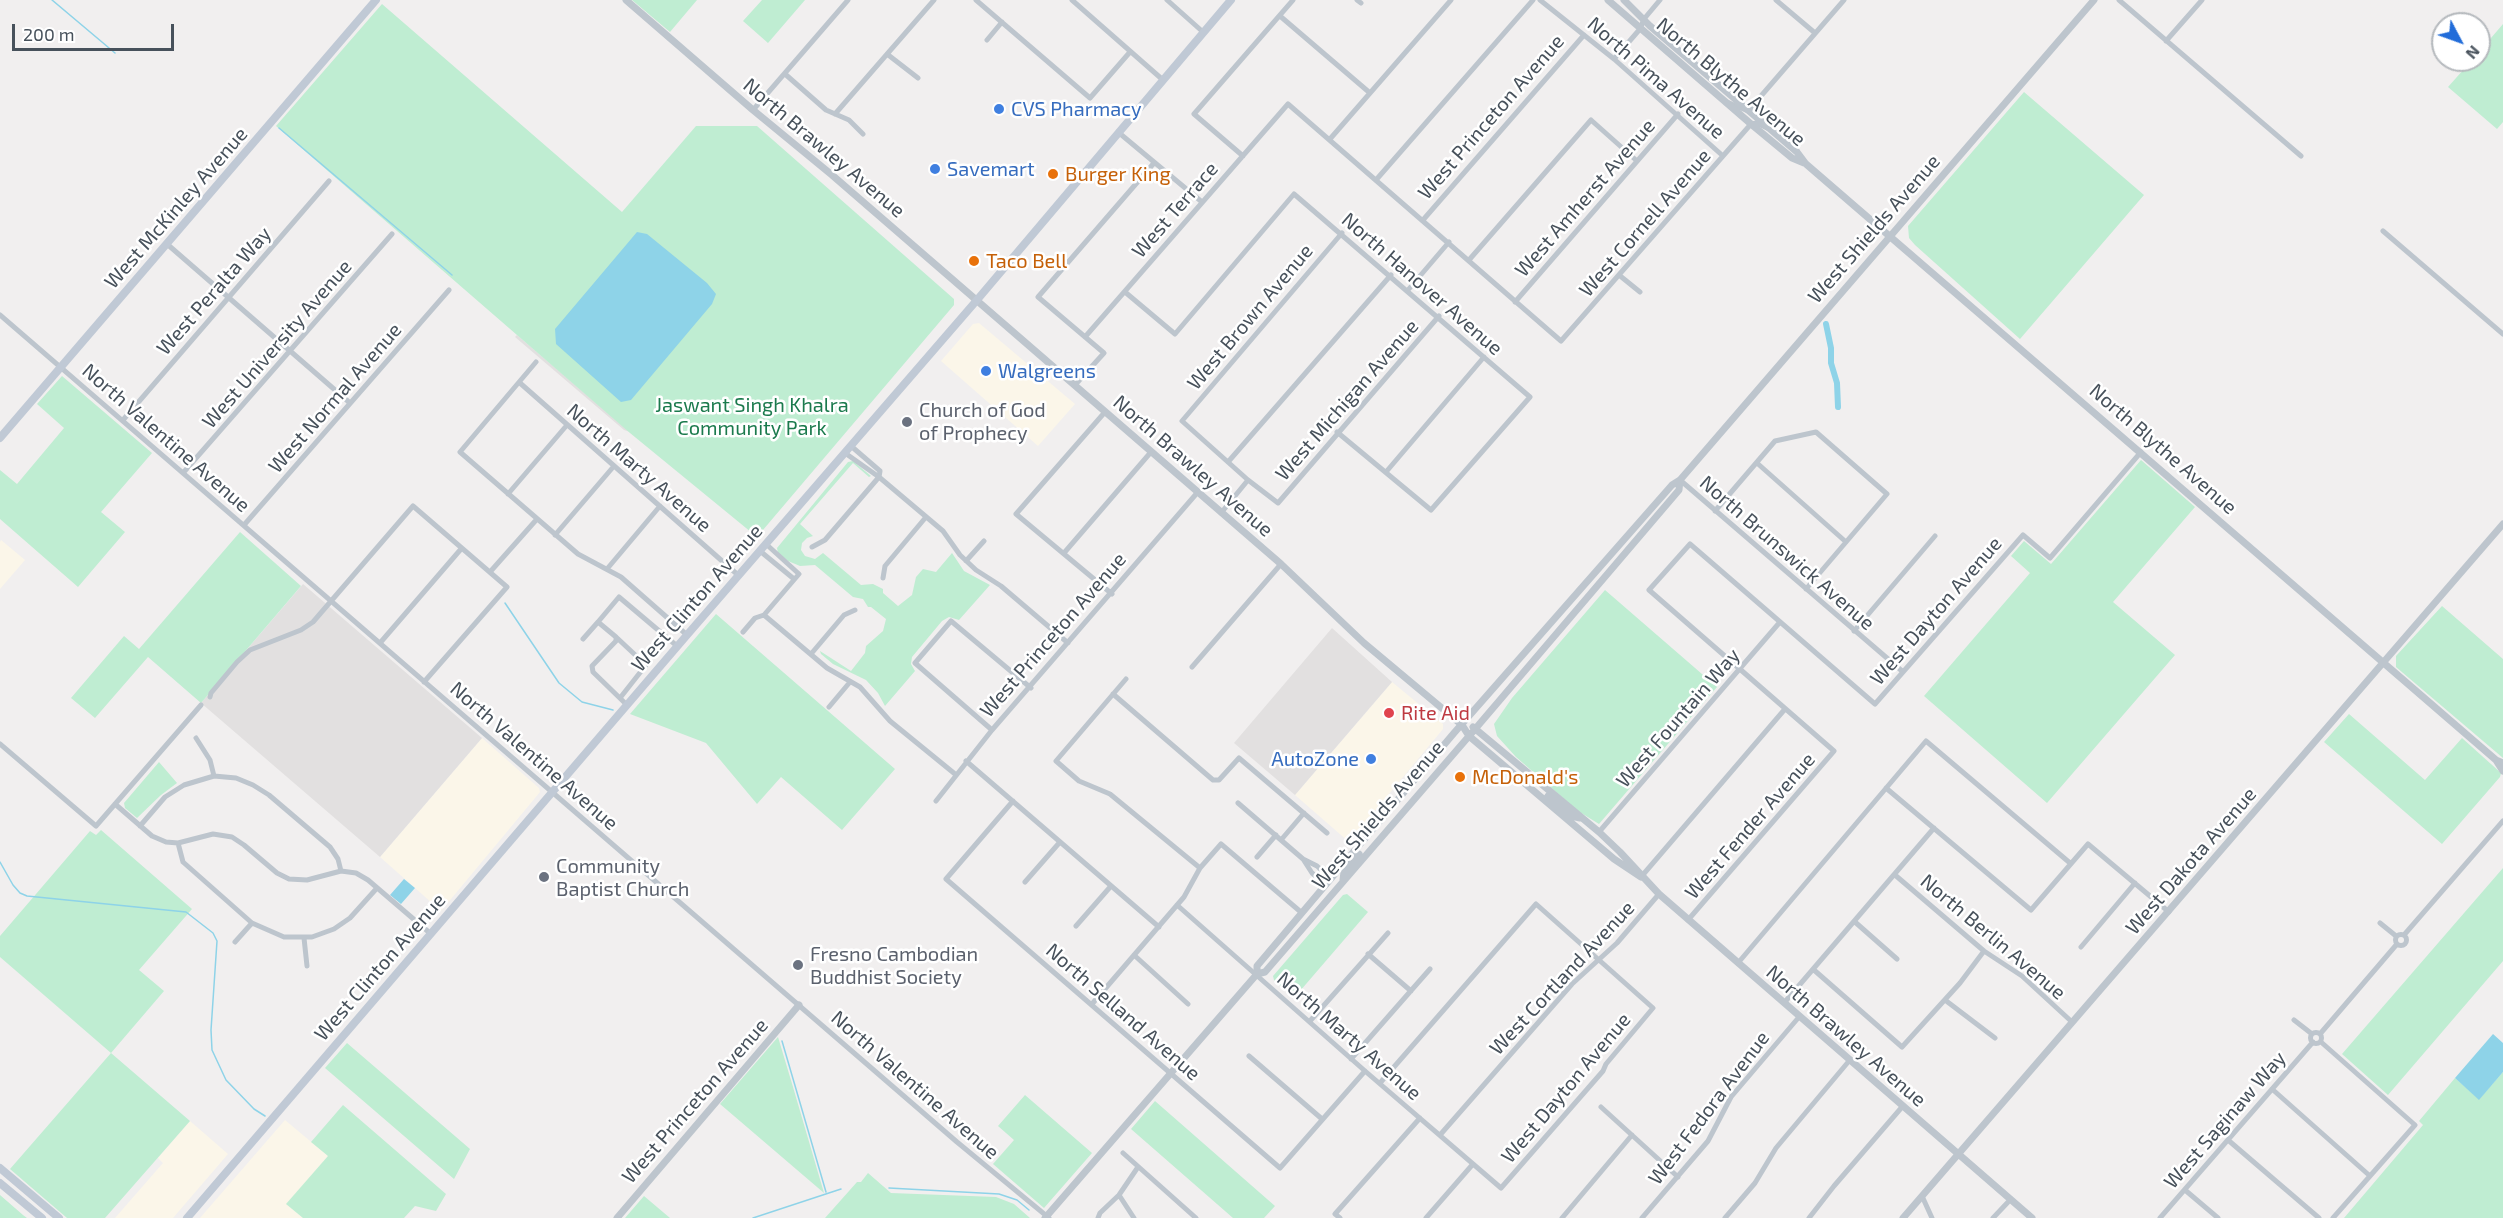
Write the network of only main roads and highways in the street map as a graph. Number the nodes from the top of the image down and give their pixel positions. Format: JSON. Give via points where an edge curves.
{"nodes":[{"id":1,"x":376,"y":0,"type":"edge"},
{"id":2,"x":1231,"y":0,"type":"edge"},
{"id":3,"x":0,"y":438,"type":"edge"},
{"id":4,"x":0,"y":1168,"type":"edge"},
{"id":5,"x":0,"y":1183,"type":"edge"},
{"id":6,"x":42,"y":1218,"type":"edge"},
{"id":7,"x":58,"y":1218,"type":"edge"},
{"id":8,"x":187,"y":1218,"type":"edge"}],
"edges":[{"from":1,"to":3,"type":"main road","name":"West McKinley Avenue"},
{"from":2,"to":8,"type":"main road","name":"West Clinton Avenue"},
{"from":4,"to":7,"type":"main road"},
{"from":5,"to":6,"type":"main road"}]}
